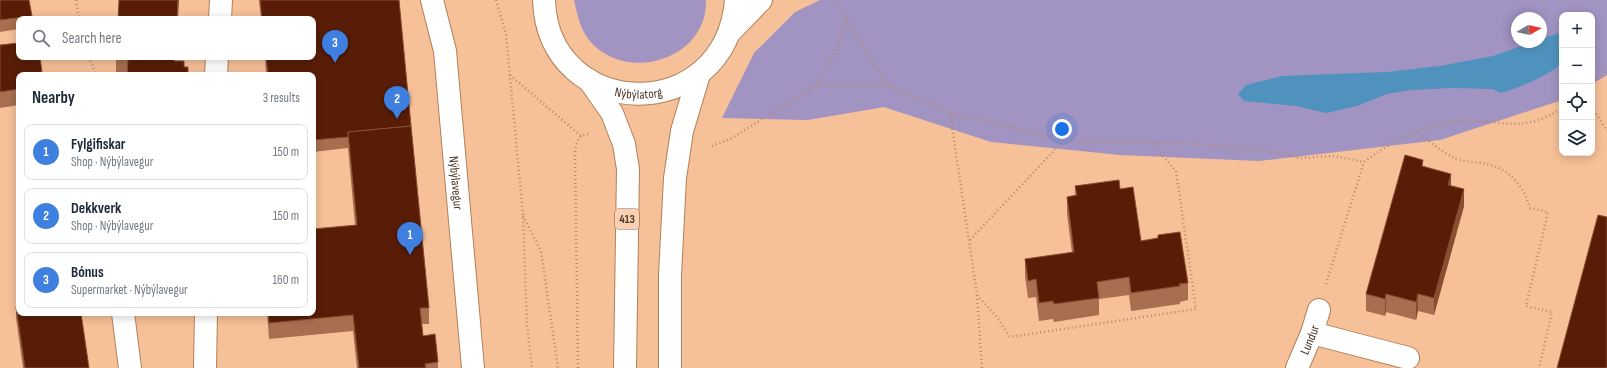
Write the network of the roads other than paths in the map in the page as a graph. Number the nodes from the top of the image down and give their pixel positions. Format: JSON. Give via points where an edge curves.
{"nodes":[{"id":1,"x":221,"y":0,"type":"edge"},
{"id":2,"x":432,"y":0,"type":"edge"},
{"id":3,"x":736,"y":0,"type":"edge"},
{"id":4,"x":761,"y":0,"type":"edge"},
{"id":5,"x":542,"y":3,"type":"edge"},
{"id":6,"x":220,"y":16,"type":"edge"},
{"id":7,"x":730,"y":33,"type":"junction"},
{"id":8,"x":217,"y":60,"type":"edge"},
{"id":9,"x":216,"y":72,"type":"edge"},
{"id":10,"x":699,"y":74,"type":"junction"},
{"id":11,"x":589,"y":80,"type":"junction"},
{"id":12,"x":1319,"y":310,"type":"road end"},
{"id":13,"x":123,"y":316,"type":"edge"},
{"id":14,"x":206,"y":316,"type":"edge"},
{"id":15,"x":1312,"y":333,"type":"junction"},
{"id":16,"x":1408,"y":358,"type":"dead end"},
{"id":17,"x":1304,"y":367,"type":"edge"},
{"id":18,"x":130,"y":368,"type":"edge"},
{"id":19,"x":205,"y":368,"type":"edge"},
{"id":20,"x":473,"y":368,"type":"edge"},
{"id":21,"x":625,"y":368,"type":"edge"},
{"id":22,"x":670,"y":368,"type":"edge"}],
"edges":[{"from":1,"to":6,"type":"main road"},
{"from":2,"to":20,"type":"main road","name":"Nýbýlavegur","via":[[445,51]]},
{"from":3,"to":7,"type":"main road","name":"Nýbýlatorg","number":"413"},
{"from":4,"to":7,"type":"main road"},
{"from":5,"to":11,"type":"main road","name":"Nýbýlatorg","number":"413","via":[[547,24],[558,50]]},
{"from":7,"to":10,"type":"main road","name":"Nýbýlatorg","number":"413","via":[[722,49]]},
{"from":8,"to":9,"type":"main road"},
{"from":10,"to":11,"type":"main road","name":"Nýbýlatorg","number":"413","via":[[670,90],[636,95],[614,91]]},
{"from":10,"to":22,"type":"main road","number":"413","via":[[682,131],[675,178],[670,275]]},
{"from":11,"to":21,"type":"main road","number":"413","via":[[612,113],[624,144],[628,169]]},
{"from":12,"to":15,"type":"main road","name":"Lundur"},
{"from":13,"to":18,"type":"main road"},
{"from":14,"to":19,"type":"main road"},
{"from":15,"to":16,"type":"main road"},
{"from":15,"to":17,"type":"main road","name":"Lundur"}]}
